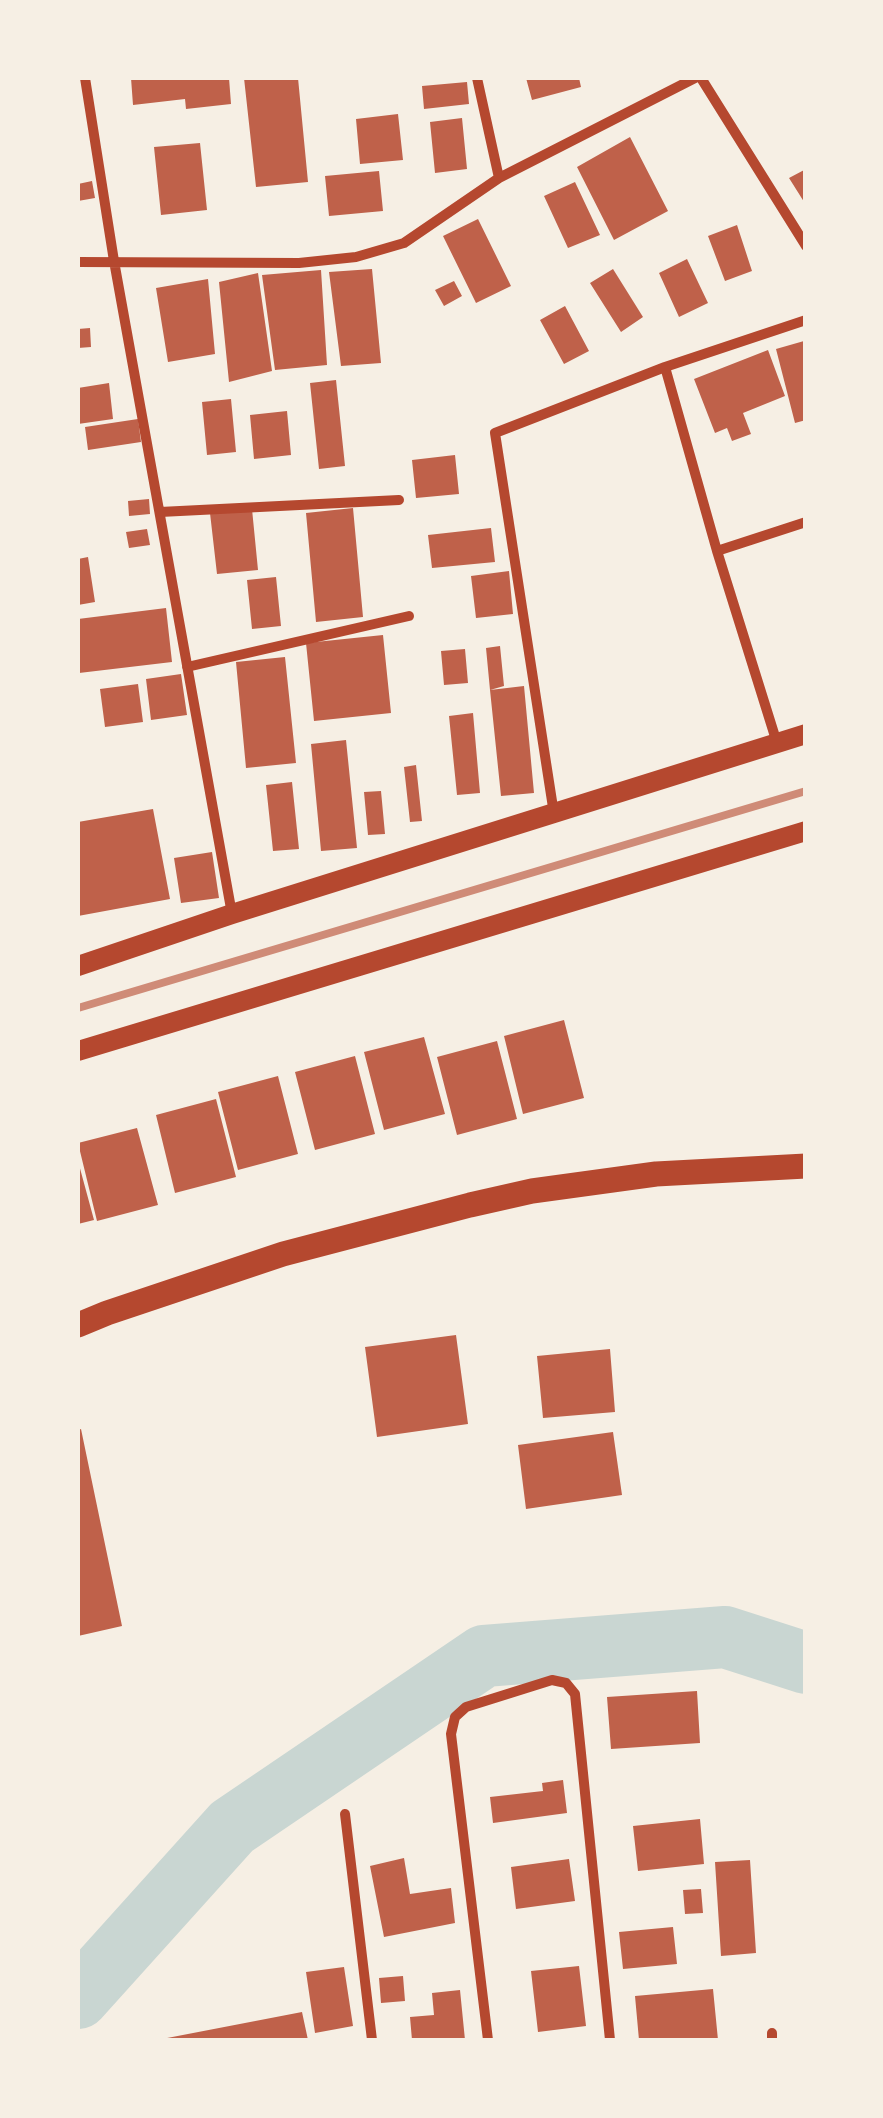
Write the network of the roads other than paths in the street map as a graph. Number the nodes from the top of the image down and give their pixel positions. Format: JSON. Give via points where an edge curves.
{"nodes":[{"id":1,"x":85,"y":78,"type":"edge"},
{"id":2,"x":477,"y":78,"type":"edge"},
{"id":3,"x":698,"y":78,"type":"edge"},
{"id":4,"x":499,"y":178,"type":"junction"},
{"id":5,"x":806,"y":246,"type":"edge"},
{"id":6,"x":114,"y":260,"type":"junction"},
{"id":7,"x":78,"y":262,"type":"edge"},
{"id":8,"x":806,"y":320,"type":"edge"},
{"id":9,"x":666,"y":368,"type":"junction"},
{"id":10,"x":399,"y":500,"type":"dead end"},
{"id":11,"x":160,"y":512,"type":"junction"},
{"id":12,"x":806,"y":522,"type":"edge"},
{"id":13,"x":717,"y":551,"type":"junction"},
{"id":14,"x":408,"y":616,"type":"dead end"},
{"id":15,"x":187,"y":668,"type":"junction"},
{"id":16,"x":806,"y":734,"type":"edge"},
{"id":17,"x":778,"y":742,"type":"junction"},
{"id":18,"x":554,"y":814,"type":"junction"},
{"id":19,"x":806,"y":831,"type":"edge"},
{"id":20,"x":232,"y":914,"type":"junction"},
{"id":21,"x":78,"y":966,"type":"edge"},
{"id":22,"x":78,"y":1051,"type":"edge"},
{"id":23,"x":806,"y":1166,"type":"edge"},
{"id":24,"x":78,"y":1325,"type":"edge"},
{"id":25,"x":344,"y":1814,"type":"dead end"},
{"id":26,"x":372,"y":2040,"type":"edge"},
{"id":27,"x":488,"y":2040,"type":"edge"},
{"id":28,"x":610,"y":2040,"type":"edge"}],
"edges":[{"from":1,"to":6,"type":"street"},
{"from":2,"to":4,"type":"street"},
{"from":3,"to":4,"type":"street"},
{"from":3,"to":5,"type":"street"},
{"from":4,"to":6,"type":"street","via":[[404,243],[356,257],[300,263]]},
{"from":6,"to":7,"type":"street"},
{"from":6,"to":11,"type":"street"},
{"from":8,"to":9,"type":"street"},
{"from":9,"to":13,"type":"street"},
{"from":9,"to":18,"type":"street","via":[[495,433]]},
{"from":10,"to":11,"type":"street"},
{"from":11,"to":15,"type":"street"},
{"from":12,"to":13,"type":"street"},
{"from":13,"to":17,"type":"street"},
{"from":14,"to":15,"type":"street"},
{"from":15,"to":20,"type":"street"},
{"from":16,"to":17,"type":"main road"},
{"from":17,"to":18,"type":"main road"},
{"from":18,"to":20,"type":"main road"},
{"from":19,"to":22,"type":"main road"},
{"from":20,"to":21,"type":"main road"},
{"from":23,"to":24,"type":"main road","via":[[656,1174],[501,1198],[283,1254]]},
{"from":25,"to":26,"type":"street"},
{"from":27,"to":28,"type":"street","via":[[451,1734],[466,1707],[552,1680],[566,1682],[575,1694]]}]}
